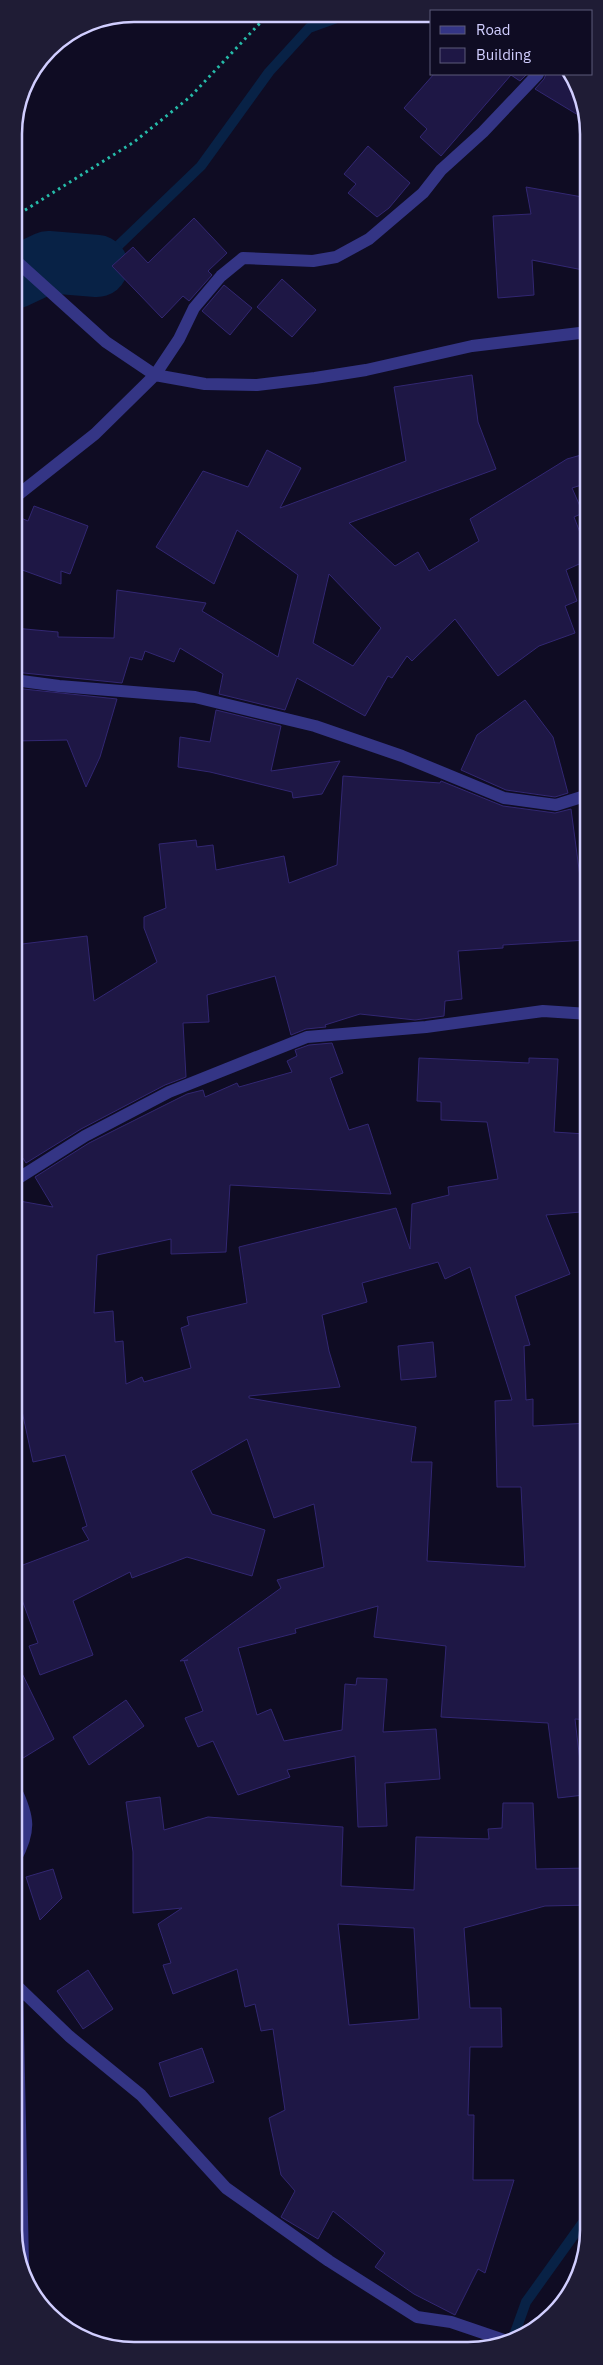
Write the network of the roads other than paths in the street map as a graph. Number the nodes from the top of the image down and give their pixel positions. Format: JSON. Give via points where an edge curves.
{"nodes":[{"id":1,"x":537,"y":75,"type":"edge"},
{"id":2,"x":23,"y":267,"type":"edge"},
{"id":3,"x":580,"y":333,"type":"edge"},
{"id":4,"x":155,"y":375,"type":"junction"},
{"id":5,"x":23,"y":491,"type":"edge"},
{"id":6,"x":23,"y":681,"type":"edge"},
{"id":7,"x":580,"y":798,"type":"edge"},
{"id":8,"x":580,"y":1013,"type":"edge"},
{"id":9,"x":23,"y":1176,"type":"edge"},
{"id":10,"x":22,"y":1804,"type":"edge"},
{"id":11,"x":22,"y":1847,"type":"edge"},
{"id":12,"x":22,"y":1990,"type":"edge"},
{"id":13,"x":500,"y":2338,"type":"edge"}],
"edges":[{"from":1,"to":4,"type":"street","via":[[483,132],[441,170],[424,193],[369,239],[336,257],[314,261],[243,258],[221,276],[194,308],[179,339]]},
{"from":2,"to":4,"type":"street","via":[[106,342]]},
{"from":3,"to":4,"type":"street","via":[[472,346],[366,370],[257,385],[205,384]]},
{"from":4,"to":5,"type":"street","via":[[95,434]]},
{"from":6,"to":7,"type":"street","via":[[195,697],[315,726],[402,756],[504,798],[556,805]]},
{"from":8,"to":9,"type":"street","via":[[543,1011],[426,1027],[307,1037],[169,1092],[85,1136]]},
{"from":10,"to":11,"type":"street","via":[[26,1840]]},
{"from":12,"to":13,"type":"street","via":[[68,2036],[141,2095],[226,2188],[329,2261],[417,2317],[451,2322]]}]}
